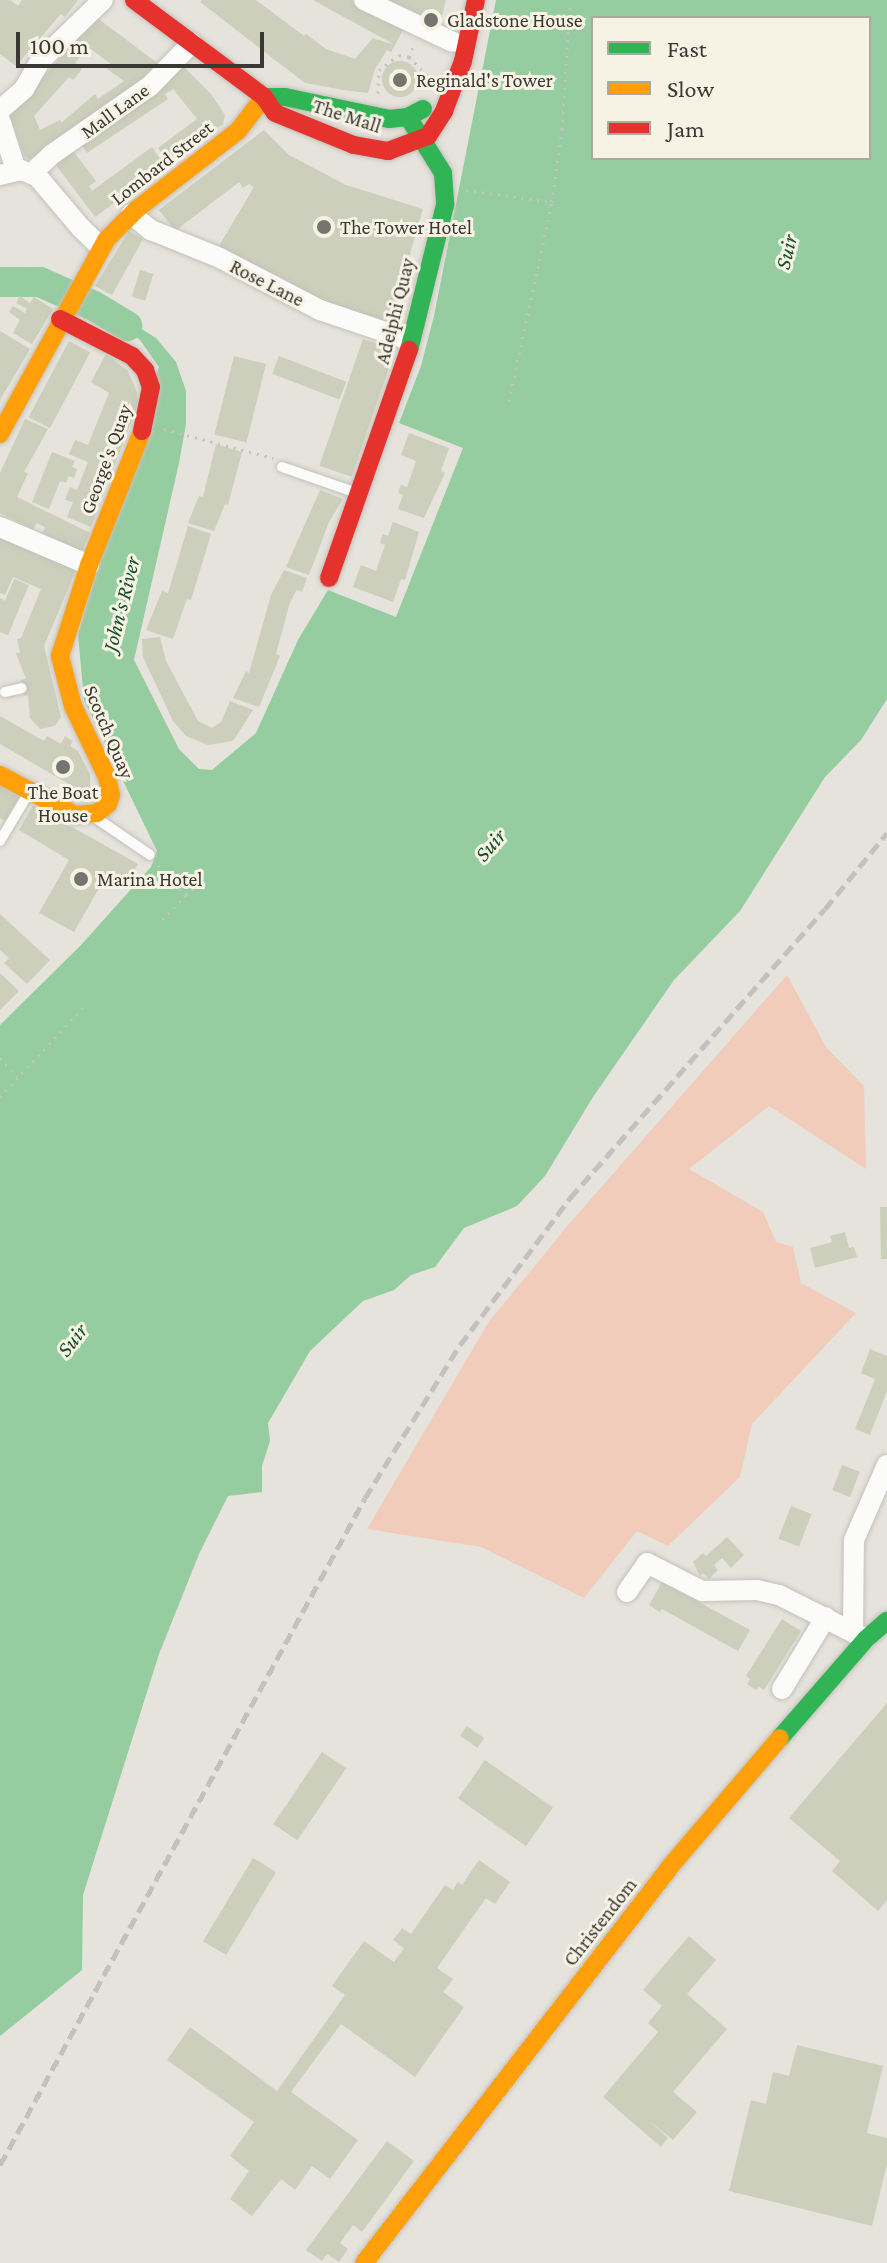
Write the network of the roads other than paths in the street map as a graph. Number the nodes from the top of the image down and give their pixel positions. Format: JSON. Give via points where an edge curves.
{"nodes":[{"id":1,"x":103,"y":0,"type":"edge"},
{"id":2,"x":134,"y":0,"type":"edge"},
{"id":3,"x":364,"y":0,"type":"edge"},
{"id":4,"x":462,"y":0,"type":"edge"},
{"id":5,"x":476,"y":0,"type":"edge"},
{"id":6,"x":453,"y":42,"type":"junction"},
{"id":7,"x":192,"y":43,"type":"junction"},
{"id":8,"x":264,"y":97,"type":"junction"},
{"id":9,"x":0,"y":110,"type":"edge"},
{"id":10,"x":402,"y":118,"type":"junction"},
{"id":11,"x":0,"y":120,"type":"edge"},
{"id":12,"x":423,"y":139,"type":"junction"},
{"id":13,"x":16,"y":173,"type":"edge"},
{"id":14,"x":131,"y":214,"type":"junction"},
{"id":15,"x":101,"y":247,"type":"junction"},
{"id":16,"x":63,"y":314,"type":"junction"},
{"id":17,"x":409,"y":340,"type":"junction"},
{"id":18,"x":0,"y":434,"type":"edge"},
{"id":19,"x":284,"y":464,"type":"road end"},
{"id":20,"x":359,"y":494,"type":"junction"},
{"id":21,"x":0,"y":527,"type":"edge"},
{"id":22,"x":89,"y":565,"type":"junction"},
{"id":23,"x":329,"y":578,"type":"dead end"},
{"id":24,"x":22,"y":688,"type":"dead end"},
{"id":25,"x":5,"y":692,"type":"dead end"},
{"id":26,"x":0,"y":775,"type":"edge"},
{"id":27,"x":29,"y":792,"type":"junction"},
{"id":28,"x":91,"y":815,"type":"junction"},
{"id":29,"x":0,"y":841,"type":"edge"},
{"id":30,"x":150,"y":855,"type":"road end"},
{"id":31,"x":887,"y":1465,"type":"edge"},
{"id":32,"x":627,"y":1592,"type":"dead end"},
{"id":33,"x":826,"y":1617,"type":"junction"},
{"id":34,"x":887,"y":1621,"type":"edge"},
{"id":35,"x":860,"y":1636,"type":"junction"},
{"id":36,"x":782,"y":1689,"type":"dead end"},
{"id":37,"x":364,"y":2263,"type":"edge"}],
"edges":[{"from":1,"to":9,"type":"street","via":[[41,60],[24,89]]},
{"from":2,"to":7,"type":"street","name":"The Mall"},
{"from":3,"to":6,"type":"street"},
{"from":4,"to":6,"type":"street"},
{"from":5,"to":12,"type":"street","via":[[448,103]]},
{"from":6,"to":10,"type":"street","via":[[424,109]]},
{"from":7,"to":8,"type":"street","name":"The Mall"},
{"from":7,"to":13,"type":"street","name":"Mall Lane","via":[[150,86]]},
{"from":8,"to":10,"type":"street","name":"The Mall"},
{"from":8,"to":12,"type":"street","name":"The Mall","via":[[275,113],[367,149],[399,150]]},
{"from":8,"to":14,"type":"street","name":"Lombard Street","via":[[238,131]]},
{"from":10,"to":12,"type":"street"},
{"from":11,"to":13,"type":"street"},
{"from":12,"to":17,"type":"street","name":"Adelphi Quay","via":[[447,187]]},
{"from":13,"to":15,"type":"street"},
{"from":14,"to":15,"type":"street","name":"Lombard Street"},
{"from":14,"to":17,"type":"street","name":"Rose Lane","via":[[158,234],[220,258],[333,316]]},
{"from":15,"to":16,"type":"street","name":"Lombard Street"},
{"from":16,"to":18,"type":"street","name":"Lombard Street"},
{"from":16,"to":22,"type":"street","name":"George's Quay","via":[[132,356],[151,387],[145,424]]},
{"from":17,"to":20,"type":"street","name":"Adelphi Quay","via":[[402,376]]},
{"from":19,"to":20,"type":"lane"},
{"from":20,"to":23,"type":"street","name":"Adelphi Quay"},
{"from":21,"to":22,"type":"street"},
{"from":22,"to":28,"type":"street","name":"Scotch Quay","via":[[62,648],[58,680],[111,790],[108,804]]},
{"from":24,"to":25,"type":"lane"},
{"from":26,"to":27,"type":"street"},
{"from":27,"to":28,"type":"street","via":[[69,814]]},
{"from":27,"to":29,"type":"lane"},
{"from":28,"to":30,"type":"lane"},
{"from":31,"to":35,"type":"street","via":[[854,1540],[851,1576]]},
{"from":32,"to":33,"type":"street","via":[[647,1563],[702,1591],[757,1590]]},
{"from":33,"to":35,"type":"street"},
{"from":33,"to":36,"type":"street"},
{"from":34,"to":35,"type":"street","name":"Christendom"},
{"from":35,"to":37,"type":"street","name":"Christendom","via":[[668,1869]]}]}
